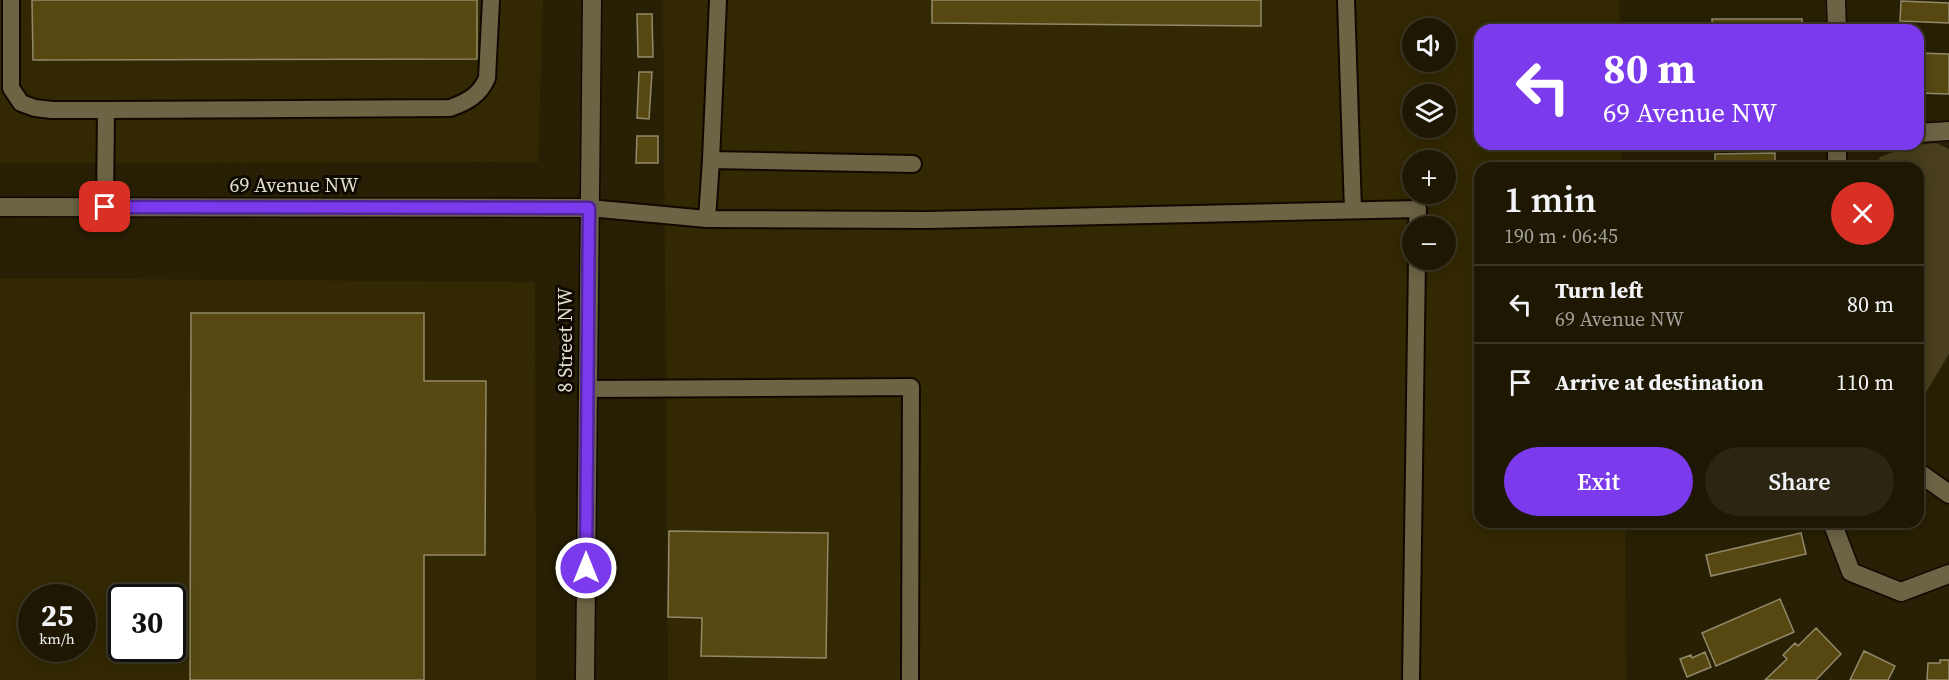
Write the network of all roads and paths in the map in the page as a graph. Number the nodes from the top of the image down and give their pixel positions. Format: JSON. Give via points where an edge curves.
{"nodes":[{"id":1,"x":11,"y":0,"type":"edge"},
{"id":2,"x":491,"y":0,"type":"edge"},
{"id":3,"x":592,"y":0,"type":"edge"},
{"id":4,"x":718,"y":0,"type":"edge"},
{"id":5,"x":1346,"y":0,"type":"edge"},
{"id":6,"x":1836,"y":0,"type":"edge"},
{"id":7,"x":1836,"y":24,"type":"edge"},
{"id":8,"x":106,"y":110,"type":"junction"},
{"id":9,"x":1949,"y":131,"type":"edge"},
{"id":10,"x":1924,"y":133,"type":"edge"},
{"id":11,"x":711,"y":160,"type":"junction"},
{"id":12,"x":913,"y":164,"type":"dead end"},
{"id":13,"x":0,"y":207,"type":"edge"},
{"id":14,"x":105,"y":207,"type":"junction"},
{"id":15,"x":589,"y":208,"type":"junction"},
{"id":16,"x":1353,"y":210,"type":"junction"},
{"id":17,"x":1418,"y":216,"type":"edge"},
{"id":18,"x":707,"y":219,"type":"junction"},
{"id":19,"x":1417,"y":270,"type":"edge"},
{"id":20,"x":587,"y":388,"type":"junction"},
{"id":21,"x":1924,"y":476,"type":"edge"},
{"id":22,"x":1949,"y":494,"type":"edge"},
{"id":23,"x":1834,"y":528,"type":"edge"},
{"id":24,"x":1949,"y":574,"type":"edge"},
{"id":25,"x":585,"y":680,"type":"edge"},
{"id":26,"x":910,"y":680,"type":"edge"},
{"id":27,"x":1411,"y":680,"type":"edge"}],
"edges":[{"from":1,"to":8,"type":"lane","via":[[11,88],[21,103],[52,110]]},
{"from":2,"to":8,"type":"lane","via":[[484,86],[465,103],[450,108]]},
{"from":3,"to":15,"type":"street","name":"8 Street NW"},
{"from":4,"to":11,"type":"lane"},
{"from":5,"to":16,"type":"lane"},
{"from":6,"to":7,"type":"street"},
{"from":8,"to":14,"type":"lane"},
{"from":9,"to":10,"type":"street"},
{"from":11,"to":12,"type":"lane"},
{"from":11,"to":18,"type":"lane"},
{"from":13,"to":14,"type":"street","name":"69 Avenue NW"},
{"from":14,"to":15,"type":"street","name":"69 Avenue NW"},
{"from":15,"to":18,"type":"lane"},
{"from":15,"to":20,"type":"street","name":"8 Street NW"},
{"from":16,"to":17,"type":"lane","via":[[1418,208]]},
{"from":16,"to":18,"type":"lane","via":[[927,219]]},
{"from":19,"to":27,"type":"lane"},
{"from":20,"to":25,"type":"street","name":"8 Street NW"},
{"from":20,"to":26,"type":"lane","via":[[911,387]]},
{"from":21,"to":22,"type":"street"},
{"from":23,"to":24,"type":"street","via":[[1851,572],[1901,592]]}]}
